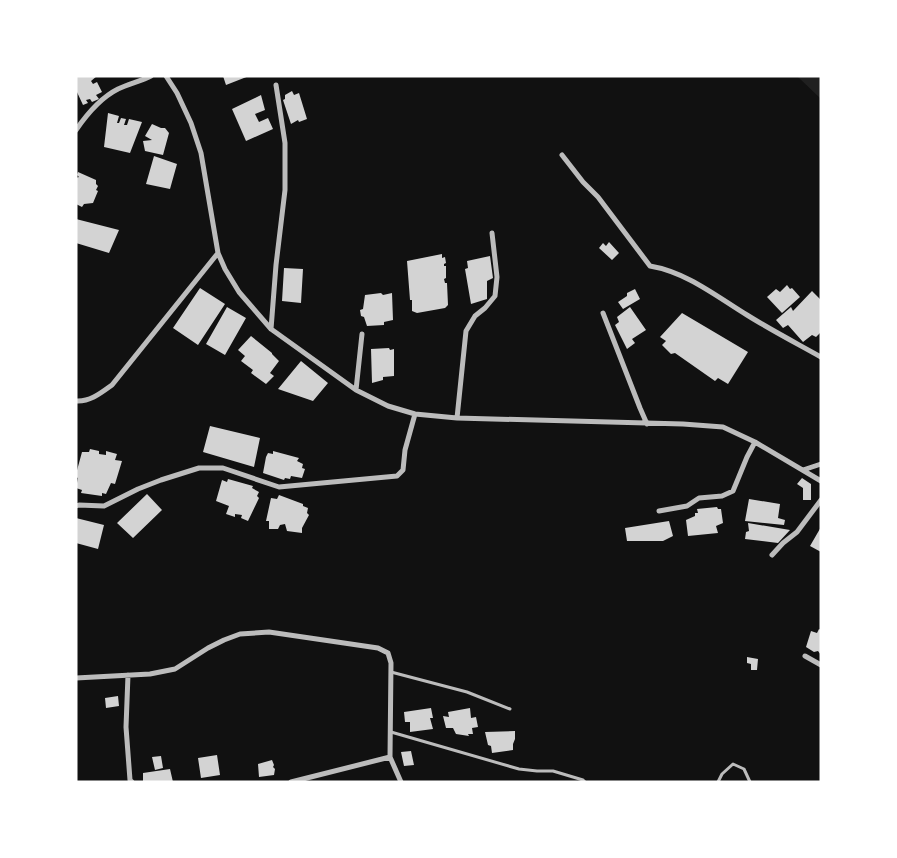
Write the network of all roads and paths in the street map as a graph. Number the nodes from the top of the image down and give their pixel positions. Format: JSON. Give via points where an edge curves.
{"nodes":[{"id":1,"x":152,"y":76,"type":"edge"},
{"id":2,"x":166,"y":76,"type":"edge"},
{"id":3,"x":276,"y":85,"type":"dead end"},
{"id":4,"x":76,"y":130,"type":"edge"},
{"id":5,"x":562,"y":155,"type":"dead end"},
{"id":6,"x":492,"y":233,"type":"dead end"},
{"id":7,"x":218,"y":253,"type":"junction"},
{"id":8,"x":603,"y":313,"type":"dead end"},
{"id":9,"x":271,"y":329,"type":"junction"},
{"id":10,"x":362,"y":334,"type":"dead end"},
{"id":11,"x":821,"y":358,"type":"edge"},
{"id":12,"x":356,"y":390,"type":"junction"},
{"id":13,"x":76,"y":400,"type":"edge"},
{"id":14,"x":414,"y":414,"type":"junction"},
{"id":15,"x":457,"y":418,"type":"junction"},
{"id":16,"x":647,"y":424,"type":"junction"},
{"id":17,"x":755,"y":442,"type":"junction"},
{"id":18,"x":821,"y":464,"type":"edge"},
{"id":19,"x":803,"y":470,"type":"junction"},
{"id":20,"x":821,"y":481,"type":"edge"},
{"id":21,"x":821,"y":500,"type":"edge"},
{"id":22,"x":76,"y":506,"type":"edge"},
{"id":23,"x":659,"y":511,"type":"dead end"},
{"id":24,"x":772,"y":555,"type":"dead end"},
{"id":25,"x":805,"y":656,"type":"dead end"},
{"id":26,"x":821,"y":665,"type":"edge"},
{"id":27,"x":391,"y":672,"type":"junction"},
{"id":28,"x":128,"y":675,"type":"junction"},
{"id":29,"x":76,"y":678,"type":"edge"},
{"id":30,"x":510,"y":709,"type":"dead end"},
{"id":31,"x":390,"y":732,"type":"junction"},
{"id":32,"x":390,"y":757,"type":"junction"},
{"id":33,"x":132,"y":782,"type":"edge"},
{"id":34,"x":291,"y":782,"type":"edge"},
{"id":35,"x":401,"y":782,"type":"edge"},
{"id":36,"x":585,"y":782,"type":"edge"},
{"id":37,"x":718,"y":782,"type":"edge"},
{"id":38,"x":750,"y":782,"type":"edge"}],
"edges":[{"from":1,"to":4,"type":"street","via":[[117,90],[98,103]]},
{"from":2,"to":7,"type":"street","via":[[177,93],[201,153]]},
{"from":3,"to":9,"type":"street","via":[[284,143],[285,190]]},
{"from":5,"to":11,"type":"street","via":[[650,266],[672,272],[700,286]]},
{"from":6,"to":15,"type":"street","via":[[497,277],[495,296],[475,316],[466,331]]},
{"from":7,"to":9,"type":"street","via":[[239,292]]},
{"from":7,"to":13,"type":"street","via":[[112,385],[95,397]]},
{"from":8,"to":16,"type":"street"},
{"from":9,"to":12,"type":"street"},
{"from":10,"to":12,"type":"street"},
{"from":12,"to":14,"type":"street","via":[[388,406]]},
{"from":14,"to":15,"type":"street"},
{"from":14,"to":22,"type":"street","via":[[402,470],[397,476],[279,487],[223,468],[199,468],[138,489],[104,506]]},
{"from":15,"to":16,"type":"street"},
{"from":16,"to":17,"type":"street","via":[[723,427]]},
{"from":17,"to":19,"type":"street"},
{"from":17,"to":23,"type":"street","via":[[732,492],[699,498],[687,506]]},
{"from":18,"to":19,"type":"street"},
{"from":19,"to":20,"type":"street"},
{"from":21,"to":24,"type":"street","via":[[797,532]]},
{"from":25,"to":26,"type":"street"},
{"from":27,"to":28,"type":"street","via":[[388,653],[378,648],[269,632],[240,634],[224,640],[175,669]]},
{"from":27,"to":30,"type":"lane","via":[[467,692]]},
{"from":27,"to":31,"type":"street"},
{"from":28,"to":29,"type":"street"},
{"from":28,"to":33,"type":"street","via":[[126,728]]},
{"from":31,"to":32,"type":"street"},
{"from":31,"to":36,"type":"lane","via":[[519,769],[553,771]]},
{"from":32,"to":34,"type":"street"},
{"from":32,"to":35,"type":"street"},
{"from":37,"to":38,"type":"lane","via":[[733,764],[744,769]]}]}
